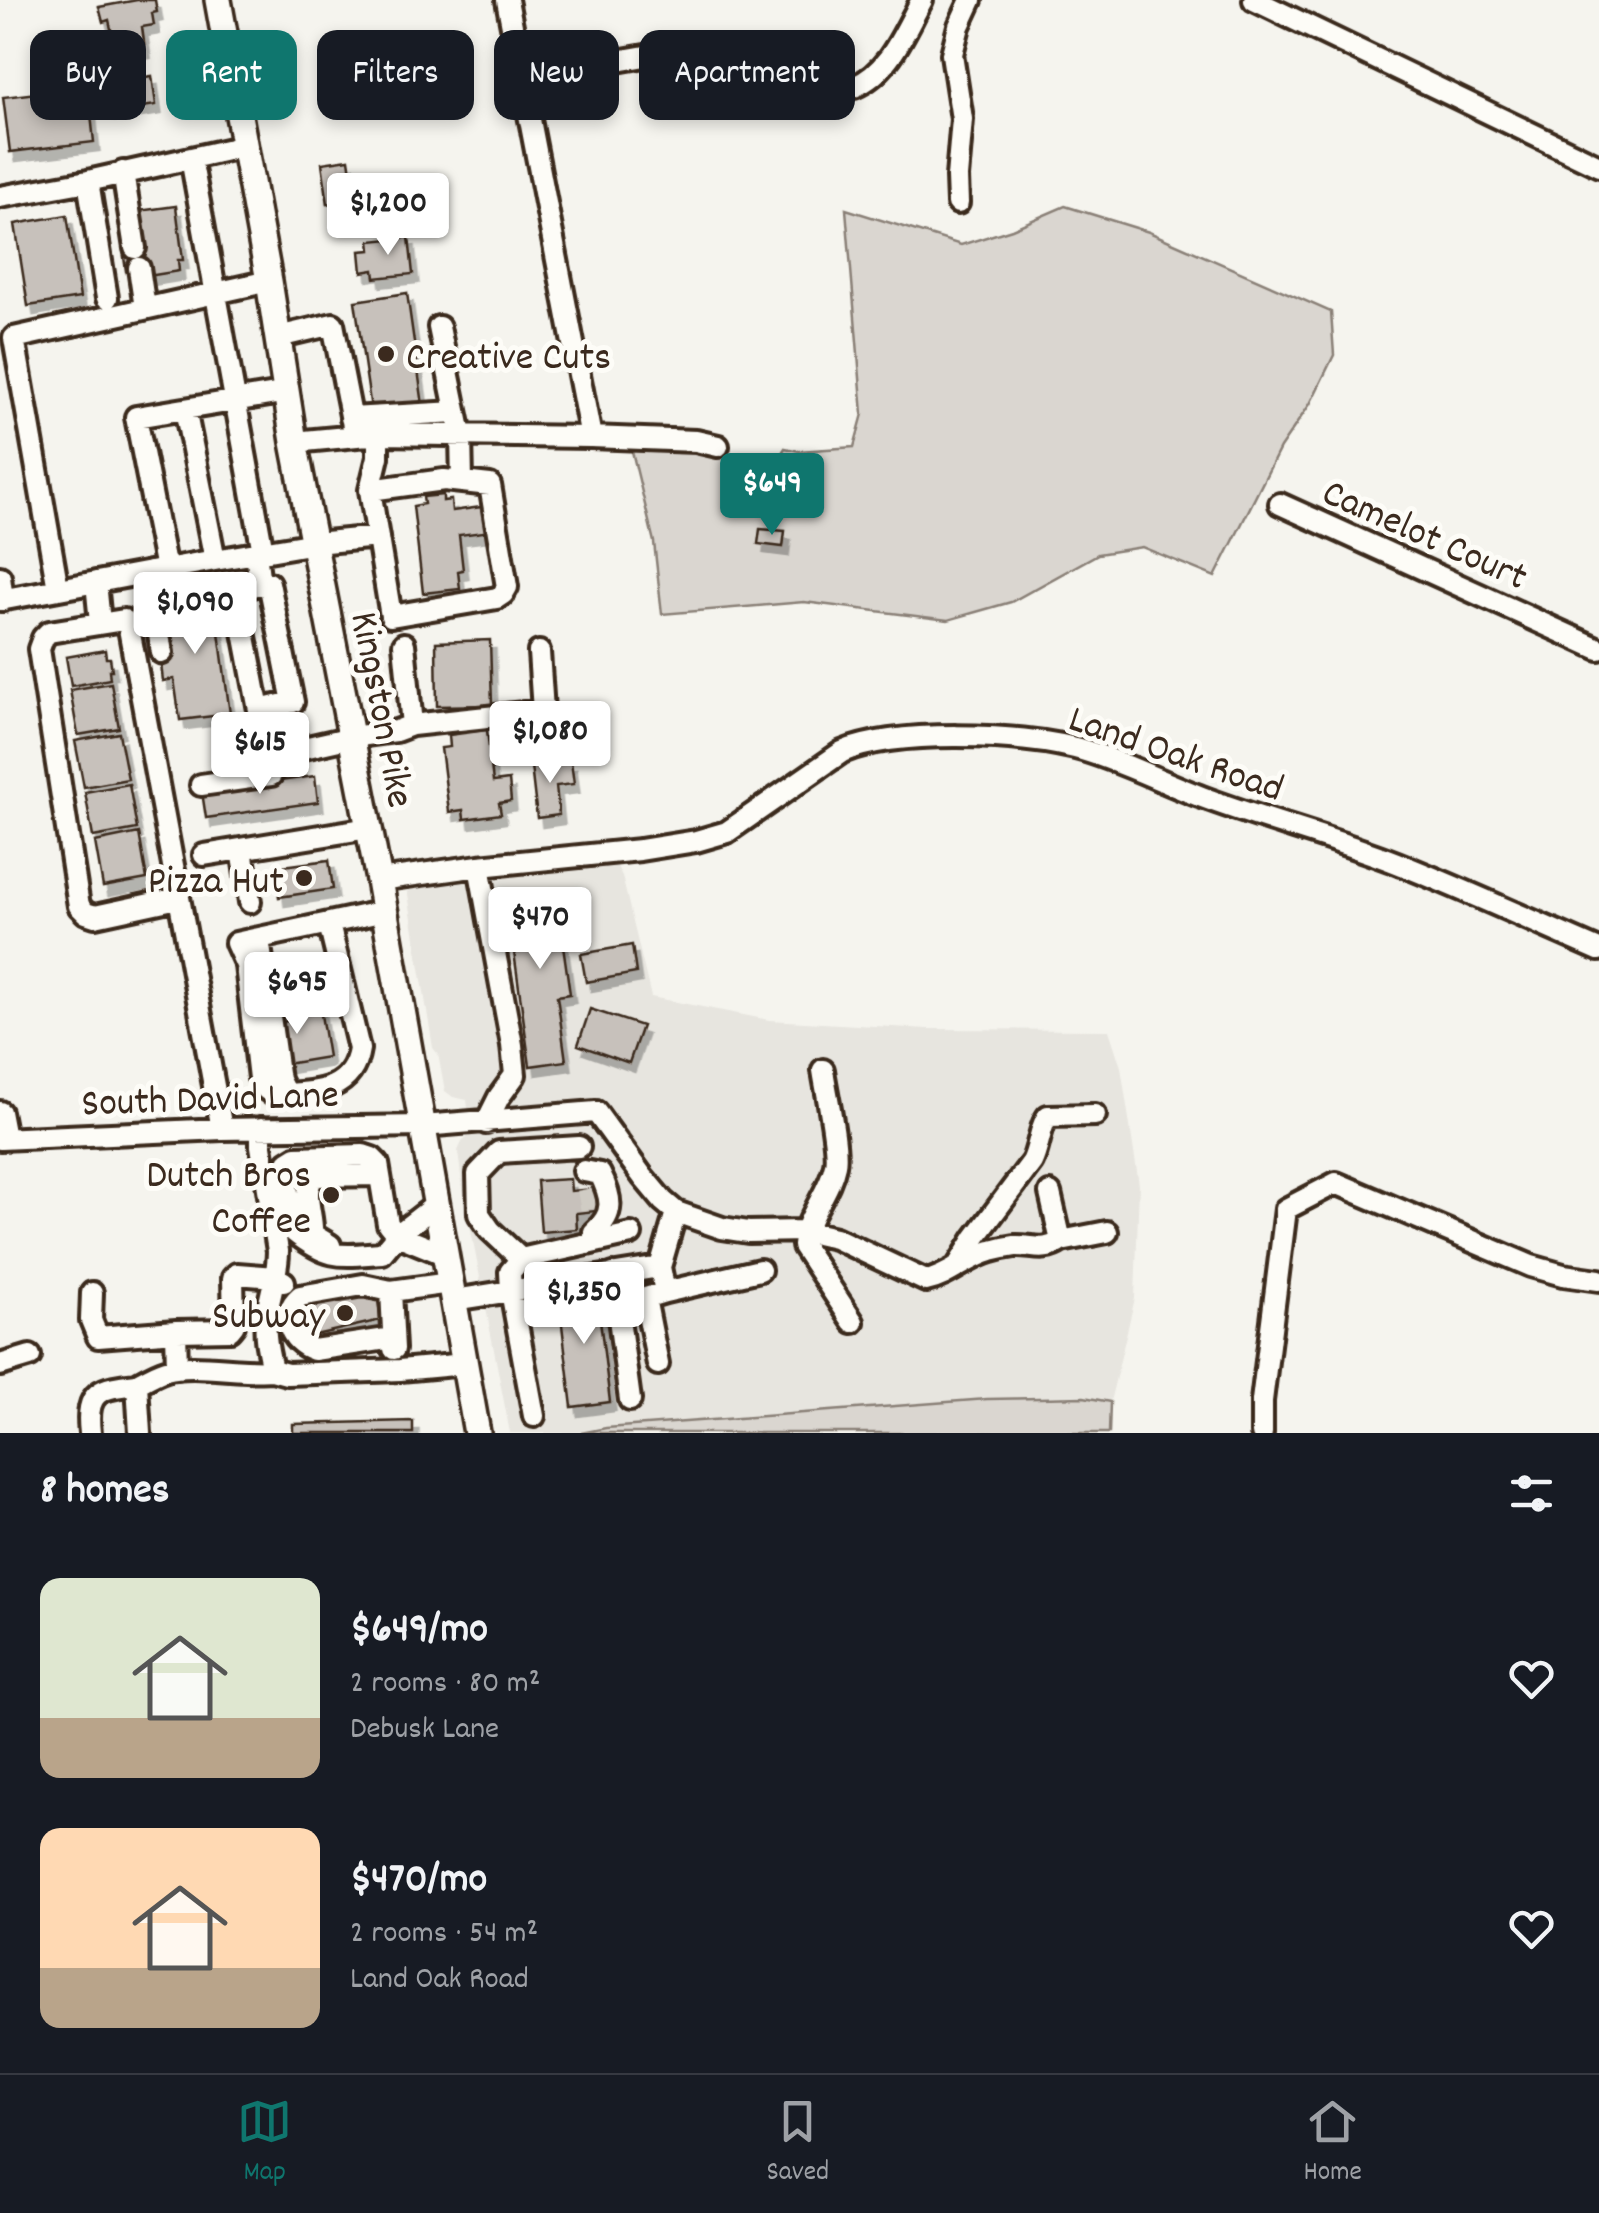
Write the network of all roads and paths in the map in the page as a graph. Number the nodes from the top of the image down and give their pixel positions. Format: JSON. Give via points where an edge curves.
{"nodes":[{"id":1,"x":218,"y":0,"type":"edge"},
{"id":2,"x":507,"y":0,"type":"edge"},
{"id":3,"x":922,"y":0,"type":"edge"},
{"id":4,"x":971,"y":0,"type":"edge"},
{"id":5,"x":1254,"y":0,"type":"edge"},
{"id":6,"x":512,"y":30,"type":"edge"},
{"id":7,"x":855,"y":87,"type":"edge"},
{"id":8,"x":529,"y":120,"type":"edge"},
{"id":9,"x":245,"y":146,"type":"junction"},
{"id":10,"x":191,"y":158,"type":"junction"},
{"id":11,"x":1599,"y":166,"type":"edge"},
{"id":12,"x":123,"y":172,"type":"junction"},
{"id":13,"x":88,"y":181,"type":"junction"},
{"id":14,"x":0,"y":197,"type":"edge"},
{"id":15,"x":958,"y":203,"type":"dead end"},
{"id":16,"x":269,"y":281,"type":"junction"},
{"id":17,"x":216,"y":292,"type":"junction"},
{"id":18,"x":107,"y":298,"type":"dead end"},
{"id":19,"x":145,"y":308,"type":"junction"},
{"id":20,"x":440,"y":327,"type":"dead end"},
{"id":21,"x":278,"y":337,"type":"junction"},
{"id":22,"x":288,"y":392,"type":"junction"},
{"id":23,"x":235,"y":400,"type":"junction"},
{"id":24,"x":185,"y":408,"type":"junction"},
{"id":25,"x":456,"y":412,"type":"junction"},
{"id":26,"x":353,"y":427,"type":"junction"},
{"id":27,"x":378,"y":434,"type":"junction"},
{"id":28,"x":461,"y":434,"type":"junction"},
{"id":29,"x":590,"y":437,"type":"junction"},
{"id":30,"x":294,"y":442,"type":"junction"},
{"id":31,"x":718,"y":446,"type":"dead end"},
{"id":32,"x":462,"y":482,"type":"junction"},
{"id":33,"x":370,"y":490,"type":"junction"},
{"id":34,"x":1280,"y":504,"type":"dead end"},
{"id":35,"x":378,"y":538,"type":"junction"},
{"id":36,"x":315,"y":543,"type":"junction"},
{"id":37,"x":259,"y":552,"type":"junction"},
{"id":38,"x":215,"y":560,"type":"junction"},
{"id":39,"x":158,"y":570,"type":"junction"},
{"id":40,"x":0,"y":577,"type":"edge"},
{"id":41,"x":96,"y":582,"type":"junction"},
{"id":42,"x":260,"y":584,"type":"junction"},
{"id":43,"x":58,"y":589,"type":"junction"},
{"id":44,"x":1,"y":600,"type":"edge"},
{"id":45,"x":100,"y":623,"type":"junction"},
{"id":46,"x":404,"y":644,"type":"dead end"},
{"id":47,"x":1599,"y":649,"type":"edge"},
{"id":48,"x":539,"y":652,"type":"dead end"},
{"id":49,"x":162,"y":653,"type":"dead end"},
{"id":50,"x":412,"y":724,"type":"junction"},
{"id":51,"x":352,"y":737,"type":"junction"},
{"id":52,"x":201,"y":785,"type":"dead end"},
{"id":53,"x":369,"y":828,"type":"junction"},
{"id":54,"x":242,"y":849,"type":"junction"},
{"id":55,"x":204,"y":855,"type":"dead end"},
{"id":56,"x":479,"y":866,"type":"junction"},
{"id":57,"x":379,"y":880,"type":"junction"},
{"id":58,"x":178,"y":898,"type":"junction"},
{"id":59,"x":250,"y":902,"type":"dead end"},
{"id":60,"x":384,"y":911,"type":"junction"},
{"id":61,"x":328,"y":924,"type":"junction"},
{"id":62,"x":259,"y":939,"type":"junction"},
{"id":63,"x":1599,"y":950,"type":"edge"},
{"id":64,"x":823,"y":1070,"type":"dead end"},
{"id":65,"x":308,"y":1093,"type":"junction"},
{"id":66,"x":286,"y":1094,"type":"junction"},
{"id":67,"x":0,"y":1112,"type":"edge"},
{"id":68,"x":571,"y":1115,"type":"junction"},
{"id":69,"x":1095,"y":1115,"type":"dead end"},
{"id":70,"x":486,"y":1123,"type":"junction"},
{"id":71,"x":423,"y":1126,"type":"junction"},
{"id":72,"x":262,"y":1128,"type":"junction"},
{"id":73,"x":288,"y":1128,"type":"junction"},
{"id":74,"x":313,"y":1128,"type":"junction"},
{"id":75,"x":222,"y":1129,"type":"junction"},
{"id":76,"x":2,"y":1138,"type":"edge"},
{"id":77,"x":579,"y":1147,"type":"junction"},
{"id":78,"x":314,"y":1156,"type":"junction"},
{"id":79,"x":378,"y":1169,"type":"junction"},
{"id":80,"x":1050,"y":1193,"type":"dead end"},
{"id":81,"x":437,"y":1204,"type":"junction"},
{"id":82,"x":676,"y":1212,"type":"junction"},
{"id":83,"x":593,"y":1228,"type":"junction"},
{"id":84,"x":804,"y":1231,"type":"junction"},
{"id":85,"x":1107,"y":1232,"type":"dead end"},
{"id":86,"x":631,"y":1234,"type":"dead end"},
{"id":87,"x":393,"y":1239,"type":"junction"},
{"id":88,"x":1060,"y":1241,"type":"junction"},
{"id":89,"x":446,"y":1255,"type":"junction"},
{"id":90,"x":521,"y":1259,"type":"junction"},
{"id":91,"x":660,"y":1267,"type":"junction"},
{"id":92,"x":956,"y":1269,"type":"junction"},
{"id":93,"x":760,"y":1270,"type":"dead end"},
{"id":94,"x":612,"y":1274,"type":"junction"},
{"id":95,"x":275,"y":1277,"type":"junction"},
{"id":96,"x":1599,"y":1280,"type":"edge"},
{"id":97,"x":391,"y":1291,"type":"junction"},
{"id":98,"x":452,"y":1291,"type":"junction"},
{"id":99,"x":511,"y":1291,"type":"junction"},
{"id":100,"x":665,"y":1292,"type":"junction"},
{"id":101,"x":92,"y":1294,"type":"dead end"},
{"id":102,"x":300,"y":1296,"type":"junction"},
{"id":103,"x":854,"y":1322,"type":"dead end"},
{"id":104,"x":176,"y":1332,"type":"junction"},
{"id":105,"x":394,"y":1338,"type":"junction"},
{"id":106,"x":30,"y":1356,"type":"dead end"},
{"id":107,"x":465,"y":1364,"type":"junction"},
{"id":108,"x":658,"y":1364,"type":"dead end"},
{"id":109,"x":0,"y":1365,"type":"edge"},
{"id":110,"x":177,"y":1368,"type":"junction"},
{"id":111,"x":272,"y":1370,"type":"junction"},
{"id":112,"x":395,"y":1370,"type":"junction"},
{"id":113,"x":137,"y":1384,"type":"junction"},
{"id":114,"x":630,"y":1400,"type":"dead end"},
{"id":115,"x":534,"y":1416,"type":"dead end"},
{"id":116,"x":90,"y":1433,"type":"edge"},
{"id":117,"x":140,"y":1433,"type":"edge"},
{"id":118,"x":478,"y":1433,"type":"edge"},
{"id":119,"x":1262,"y":1433,"type":"edge"}],
"edges":[{"from":1,"to":9,"type":"main road","name":"Kingston Pike"},
{"from":2,"to":6,"type":"street"},
{"from":3,"to":7,"type":"street","via":[[888,62]]},
{"from":4,"to":15,"type":"street","via":[[952,54],[962,119]]},
{"from":5,"to":11,"type":"street"},
{"from":8,"to":29,"type":"street"},
{"from":9,"to":10,"type":"street"},
{"from":9,"to":16,"type":"main road","name":"Kingston Pike"},
{"from":10,"to":12,"type":"street"},
{"from":10,"to":17,"type":"street"},
{"from":12,"to":13,"type":"street"},
{"from":12,"to":19,"type":"street"},
{"from":13,"to":14,"type":"street"},
{"from":13,"to":18,"type":"street"},
{"from":16,"to":17,"type":"street"},
{"from":16,"to":21,"type":"main road","name":"Kingston Pike"},
{"from":17,"to":19,"type":"street"},
{"from":17,"to":23,"type":"street"},
{"from":19,"to":43,"type":"street","via":[[14,338]]},
{"from":20,"to":25,"type":"street"},
{"from":21,"to":22,"type":"main road","name":"Kingston Pike"},
{"from":21,"to":26,"type":"street","via":[[334,324]]},
{"from":22,"to":23,"type":"street"},
{"from":22,"to":30,"type":"main road","name":"Kingston Pike"},
{"from":23,"to":24,"type":"street"},
{"from":23,"to":37,"type":"street"},
{"from":24,"to":38,"type":"street"},
{"from":24,"to":39,"type":"street","via":[[136,417]]},
{"from":25,"to":26,"type":"street"},
{"from":25,"to":28,"type":"street"},
{"from":26,"to":27,"type":"street"},
{"from":26,"to":30,"type":"street"},
{"from":27,"to":28,"type":"street"},
{"from":27,"to":33,"type":"street"},
{"from":28,"to":29,"type":"street"},
{"from":28,"to":32,"type":"street"},
{"from":29,"to":31,"type":"street"},
{"from":30,"to":36,"type":"main road","name":"Kingston Pike"},
{"from":32,"to":33,"type":"street"},
{"from":32,"to":35,"type":"street","via":[[490,485],[504,594],[391,616]]},
{"from":33,"to":35,"type":"street"},
{"from":34,"to":47,"type":"street","name":"Camelot Court"},
{"from":35,"to":36,"type":"street"},
{"from":36,"to":37,"type":"street"},
{"from":36,"to":51,"type":"main road","name":"Kingston Pike"},
{"from":37,"to":38,"type":"street"},
{"from":37,"to":42,"type":"street"},
{"from":38,"to":39,"type":"street"},
{"from":39,"to":41,"type":"street"},
{"from":39,"to":49,"type":"street"},
{"from":40,"to":44,"type":"street"},
{"from":41,"to":43,"type":"street"},
{"from":41,"to":45,"type":"street"},
{"from":42,"to":42,"type":"street","via":[[236,590],[259,710],[293,702],[269,583]]},
{"from":43,"to":44,"type":"street"},
{"from":45,"to":58,"type":"street","via":[[128,623]]},
{"from":45,"to":58,"type":"street","via":[[49,632],[39,649],[80,906],[95,916]]},
{"from":46,"to":50,"type":"street"},
{"from":48,"to":50,"type":"street","via":[[543,710]]},
{"from":50,"to":51,"type":"street"},
{"from":51,"to":52,"type":"street","via":[[286,752],[272,775]]},
{"from":51,"to":53,"type":"main road","name":"Kingston Pike"},
{"from":53,"to":54,"type":"street"},
{"from":53,"to":57,"type":"main road","name":"Kingston Pike"},
{"from":54,"to":55,"type":"street"},
{"from":54,"to":59,"type":"street"},
{"from":56,"to":57,"type":"street","name":"Land Oak Road"},
{"from":56,"to":63,"type":"street","name":"Land Oak Road","via":[[654,848],[727,832],[860,745],[1030,740],[1078,748],[1394,862]]},
{"from":56,"to":70,"type":"street","via":[[514,1075]]},
{"from":57,"to":60,"type":"main road","name":"Kingston Pike"},
{"from":58,"to":75,"type":"street"},
{"from":60,"to":61,"type":"street"},
{"from":60,"to":71,"type":"main road","name":"Kingston Pike"},
{"from":61,"to":62,"type":"street"},
{"from":61,"to":65,"type":"street","via":[[359,1049],[346,1078]]},
{"from":62,"to":66,"type":"street"},
{"from":62,"to":66,"type":"street","via":[[236,943],[246,964],[259,1078],[274,1095]]},
{"from":64,"to":84,"type":"street","via":[[837,1160]]},
{"from":65,"to":66,"type":"street"},
{"from":65,"to":74,"type":"street"},
{"from":66,"to":73,"type":"street"},
{"from":67,"to":76,"type":"street"},
{"from":68,"to":70,"type":"street","name":"South David Lane"},
{"from":68,"to":77,"type":"street"},
{"from":68,"to":82,"type":"street","via":[[596,1112]]},
{"from":69,"to":92,"type":"street","via":[[1044,1120],[1032,1162]]},
{"from":70,"to":71,"type":"street","name":"South David Lane"},
{"from":71,"to":74,"type":"street","name":"South David Lane"},
{"from":71,"to":81,"type":"main road","name":"Kingston Pike"},
{"from":72,"to":73,"type":"street","name":"South David Lane"},
{"from":72,"to":75,"type":"street","name":"South David Lane"},
{"from":72,"to":95,"type":"street","via":[[278,1251]]},
{"from":73,"to":74,"type":"street","name":"South David Lane"},
{"from":74,"to":78,"type":"street"},
{"from":75,"to":76,"type":"street","name":"South David Lane"},
{"from":77,"to":83,"type":"street","via":[[586,1180],[600,1174],[607,1188],[606,1222]]},
{"from":77,"to":90,"type":"street","via":[[498,1152],[478,1174],[479,1214]]},
{"from":78,"to":79,"type":"street","via":[[362,1155]]},
{"from":78,"to":87,"type":"street","via":[[296,1157],[284,1173],[294,1232],[342,1256],[382,1252]]},
{"from":79,"to":87,"type":"street"},
{"from":79,"to":87,"type":"street","via":[[309,1181],[312,1234],[341,1248]]},
{"from":80,"to":88,"type":"street"},
{"from":81,"to":87,"type":"street"},
{"from":81,"to":89,"type":"main road","name":"Kingston Pike"},
{"from":82,"to":84,"type":"street","via":[[748,1232]]},
{"from":82,"to":91,"type":"street"},
{"from":83,"to":86,"type":"street"},
{"from":83,"to":90,"type":"street"},
{"from":84,"to":92,"type":"street","via":[[835,1238],[918,1279]]},
{"from":84,"to":103,"type":"street","via":[[807,1255]]},
{"from":85,"to":88,"type":"street"},
{"from":87,"to":89,"type":"street"},
{"from":88,"to":92,"type":"street","via":[[1044,1250],[987,1251]]},
{"from":89,"to":98,"type":"main road","name":"Kingston Pike"},
{"from":90,"to":99,"type":"street","via":[[510,1272]]},
{"from":91,"to":94,"type":"street"},
{"from":91,"to":100,"type":"street"},
{"from":93,"to":100,"type":"street"},
{"from":94,"to":99,"type":"street"},
{"from":94,"to":114,"type":"street"},
{"from":95,"to":102,"type":"street"},
{"from":95,"to":104,"type":"street","via":[[233,1278],[230,1330]]},
{"from":95,"to":111,"type":"street","via":[[266,1321]]},
{"from":96,"to":119,"type":"street","via":[[1531,1266],[1336,1183],[1286,1209]]},
{"from":97,"to":98,"type":"street"},
{"from":97,"to":102,"type":"street","via":[[363,1285]]},
{"from":97,"to":105,"type":"street"},
{"from":98,"to":99,"type":"street"},
{"from":98,"to":107,"type":"main road","name":"Kingston Pike"},
{"from":99,"to":115,"type":"street"},
{"from":100,"to":108,"type":"street","via":[[645,1298]]},
{"from":101,"to":104,"type":"street","via":[[98,1336]]},
{"from":102,"to":105,"type":"street","via":[[288,1318],[292,1335],[305,1347]]},
{"from":104,"to":110,"type":"street"},
{"from":105,"to":112,"type":"street"},
{"from":106,"to":109,"type":"street"},
{"from":107,"to":112,"type":"street"},
{"from":107,"to":118,"type":"main road","name":"Kingston Pike"},
{"from":110,"to":111,"type":"street"},
{"from":110,"to":113,"type":"street"},
{"from":111,"to":112,"type":"street"},
{"from":113,"to":116,"type":"street","via":[[108,1387],[94,1397]]},
{"from":113,"to":117,"type":"street"}]}
